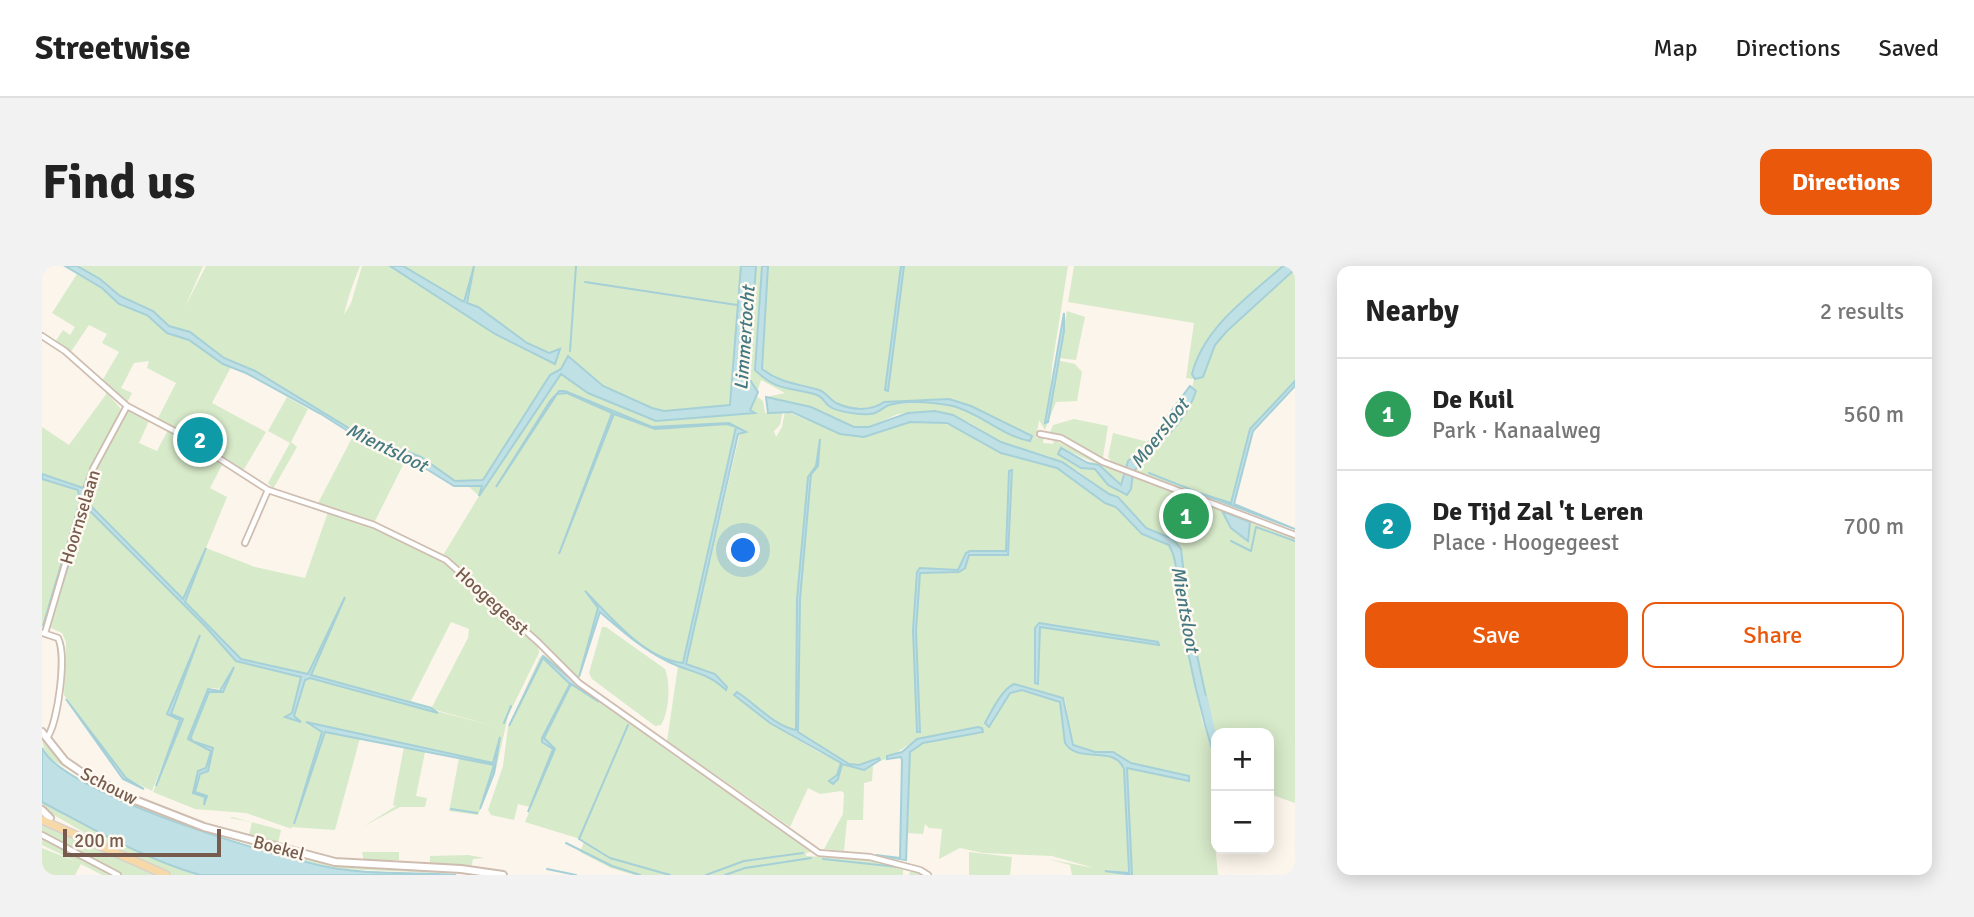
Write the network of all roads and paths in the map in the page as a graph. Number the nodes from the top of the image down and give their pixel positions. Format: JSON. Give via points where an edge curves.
{"nodes":[{"id":1,"x":42,"y":336,"type":"edge"},
{"id":2,"x":127,"y":406,"type":"junction"},
{"id":3,"x":1040,"y":434,"type":"dead end"},
{"id":4,"x":268,"y":489,"type":"junction"},
{"id":5,"x":1295,"y":535,"type":"edge"},
{"id":6,"x":245,"y":543,"type":"dead end"},
{"id":7,"x":43,"y":633,"type":"edge"},
{"id":8,"x":44,"y":735,"type":"edge"},
{"id":9,"x":44,"y":815,"type":"edge"},
{"id":10,"x":182,"y":818,"type":"joint"},
{"id":11,"x":42,"y":835,"type":"edge"},
{"id":12,"x":118,"y":875,"type":"edge"},
{"id":13,"x":166,"y":875,"type":"edge"},
{"id":14,"x":503,"y":875,"type":"edge"},
{"id":15,"x":928,"y":875,"type":"edge"}],
"edges":[{"from":1,"to":2,"type":"street","name":"Hoogegeest"},
{"from":2,"to":4,"type":"street","name":"Hoogegeest"},
{"from":2,"to":7,"type":"street","name":"Hoornselaan","via":[[93,469]]},
{"from":3,"to":5,"type":"street","via":[[1061,438],[1122,470]]},
{"from":4,"to":6,"type":"street"},
{"from":4,"to":15,"type":"street","name":"Hoogegeest","via":[[374,525],[446,560],[579,683],[819,853],[870,857]]},
{"from":7,"to":8,"type":"street","via":[[59,640],[61,655],[58,701]]},
{"from":8,"to":10,"type":"street","name":"Schouw","via":[[65,761],[81,772]]},
{"from":9,"to":13,"type":"main road"},
{"from":10,"to":14,"type":"street","name":"Boekel","via":[[335,862]]},
{"from":11,"to":12,"type":"street"}]}
